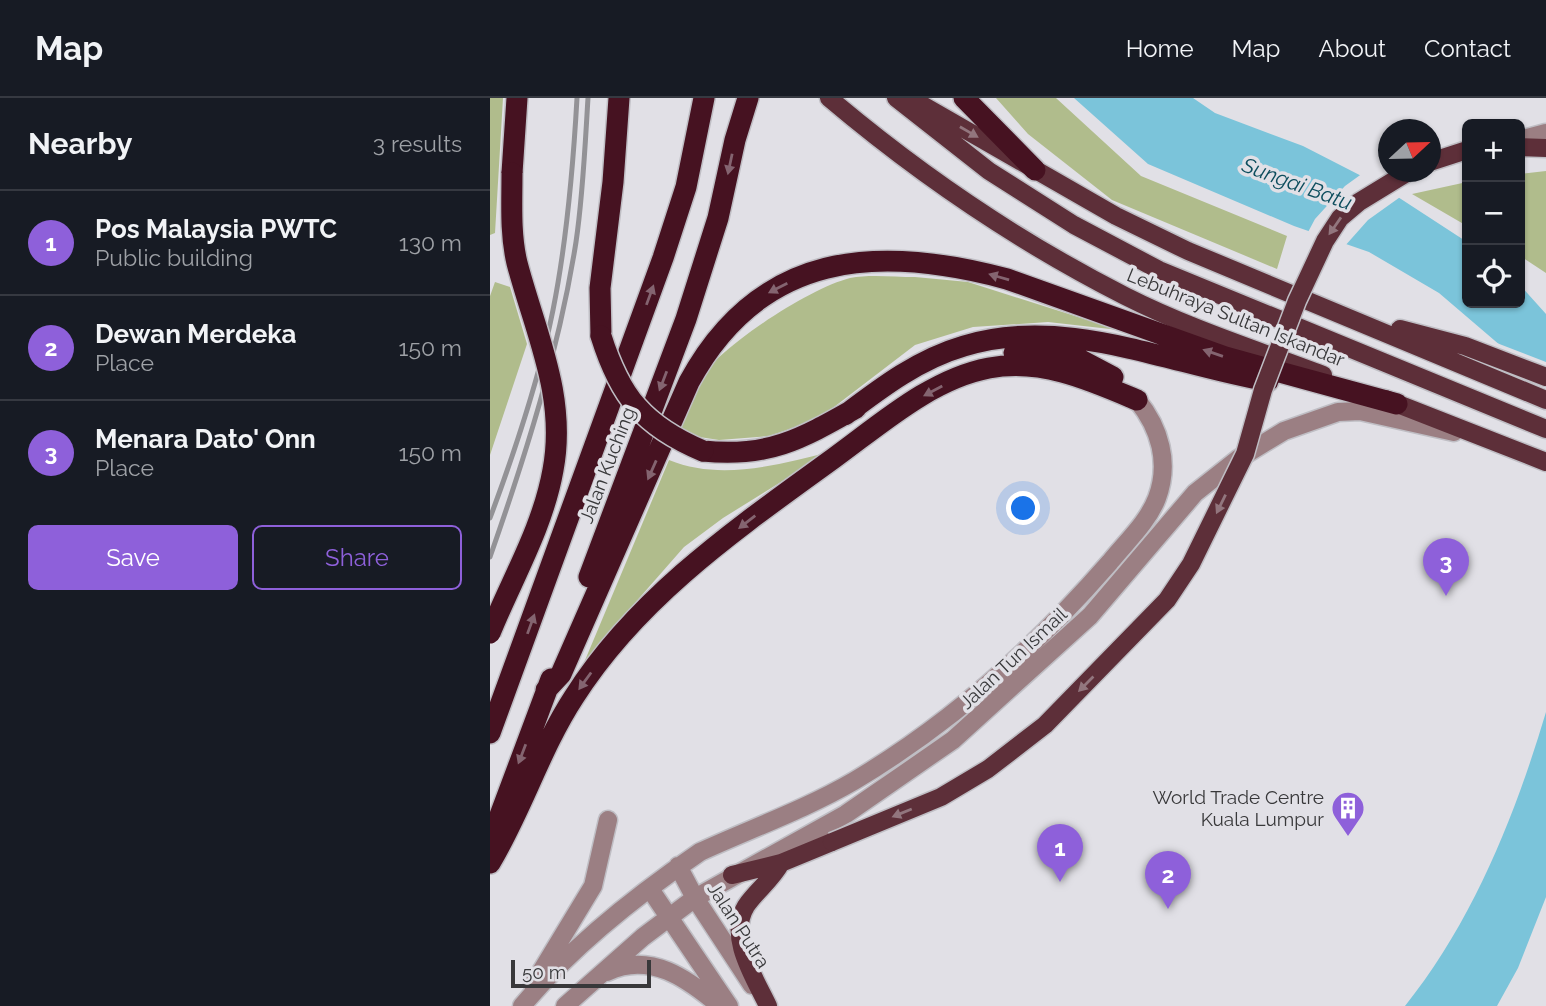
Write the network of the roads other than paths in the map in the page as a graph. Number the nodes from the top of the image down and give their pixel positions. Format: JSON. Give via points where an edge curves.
{"nodes":[{"id":1,"x":517,"y":98,"type":"edge"},
{"id":2,"x":619,"y":98,"type":"edge"},
{"id":3,"x":704,"y":98,"type":"edge"},
{"id":4,"x":748,"y":98,"type":"edge"},
{"id":5,"x":896,"y":98,"type":"edge"},
{"id":6,"x":909,"y":98,"type":"edge"},
{"id":7,"x":964,"y":98,"type":"edge"},
{"id":8,"x":834,"y":102,"type":"edge"},
{"id":9,"x":1546,"y":133,"type":"edge"},
{"id":10,"x":1525,"y":139,"type":"edge"},
{"id":11,"x":1525,"y":147,"type":"edge"},
{"id":12,"x":1546,"y":148,"type":"edge"},
{"id":13,"x":1462,"y":152,"type":"edge"},
{"id":14,"x":1441,"y":158,"type":"edge"},
{"id":15,"x":1035,"y":170,"type":"junction"},
{"id":16,"x":1391,"y":182,"type":"edge"},
{"id":17,"x":1328,"y":310,"type":"junction"},
{"id":18,"x":1546,"y":377,"type":"edge"},
{"id":19,"x":1138,"y":400,"type":"junction"},
{"id":20,"x":1546,"y":400,"type":"edge"},
{"id":21,"x":1397,"y":404,"type":"junction"},
{"id":22,"x":845,"y":415,"type":"junction"},
{"id":23,"x":1546,"y":429,"type":"edge"},
{"id":24,"x":1494,"y":441,"type":"junction"},
{"id":25,"x":1541,"y":461,"type":"edge"},
{"id":26,"x":490,"y":633,"type":"edge"},
{"id":27,"x":547,"y":690,"type":"junction"},
{"id":28,"x":490,"y":733,"type":"edge"},
{"id":29,"x":608,"y":820,"type":"dead end"},
{"id":30,"x":490,"y":842,"type":"edge"},
{"id":31,"x":490,"y":863,"type":"edge"},
{"id":32,"x":781,"y":863,"type":"junction"},
{"id":33,"x":678,"y":866,"type":"junction"},
{"id":34,"x":732,"y":876,"type":"junction"},
{"id":35,"x":650,"y":889,"type":"junction"},
{"id":36,"x":695,"y":898,"type":"junction"},
{"id":37,"x":668,"y":917,"type":"junction"},
{"id":38,"x":592,"y":980,"type":"junction"},
{"id":39,"x":523,"y":1005,"type":"edge"},
{"id":40,"x":565,"y":1006,"type":"edge"},
{"id":41,"x":719,"y":1006,"type":"edge"},
{"id":42,"x":729,"y":1006,"type":"edge"},
{"id":43,"x":767,"y":1006,"type":"edge"}],
"edges":[{"from":1,"to":26,"type":"highway","bridge":true,"via":[[512,226],[516,260],[549,364],[556,440],[547,497]]},
{"from":2,"to":22,"type":"highway","bridge":true,"via":[[600,288],[601,336],[617,379],[632,403],[681,442],[703,451],[734,454],[766,451],[800,440]]},
{"from":28,"to":3,"type":"highway","name":"Jalan Kuching","one_way":true,"via":[[663,258],[686,187]]},
{"from":4,"to":27,"type":"highway","name":"Jalan Kuching","one_way":true,"via":[[718,218],[686,319]]},
{"from":5,"to":23,"type":"main road","name":"Lebuhraya Sultan Iskandar","via":[[989,171],[1148,265]]},
{"from":6,"to":15,"type":"main road","one_way":true},
{"from":7,"to":15,"type":"highway"},
{"from":8,"to":21,"type":"main road","name":"Lebuhraya Sultan Iskandar","via":[[971,207],[1115,291]]},
{"from":9,"to":10,"type":"street"},
{"from":11,"to":12,"type":"main road"},
{"from":13,"to":14,"type":"main road"},
{"from":15,"to":17,"type":"main road","via":[[1188,251]]},
{"from":16,"to":32,"type":"main road","one_way":true,"bridge":true,"via":[[1359,201],[1325,241],[1263,390],[1245,454],[1191,564],[1167,600],[1045,724],[988,769],[941,797]]},
{"from":17,"to":18,"type":"main road","via":[[1465,346]]},
{"from":17,"to":20,"type":"main road"},
{"from":19,"to":22,"type":"highway","via":[[1125,385],[1079,359],[1024,352],[986,355],[933,369]]},
{"from":19,"to":31,"type":"highway","one_way":true,"via":[[1087,379],[1022,365],[965,376],[932,390],[886,420],[731,534],[657,596],[629,626],[573,698],[514,824]]},
{"from":19,"to":33,"type":"street","name":"Jalan Tun Ismail","via":[[1160,439],[1163,469],[1157,499],[1071,607],[1015,660],[908,746],[852,782]]},
{"from":21,"to":22,"type":"highway","via":[[1230,375],[1069,337],[967,345],[914,367]]},
{"from":21,"to":24,"type":"main road","name":"Lebuhraya Sultan Iskandar"},
{"from":21,"to":27,"type":"highway","one_way":true,"via":[[1224,357],[971,270],[929,262],[875,260],[811,273],[772,291],[706,350],[561,674]]},
{"from":24,"to":25,"type":"main road","name":"Lebuhraya Sultan Iskandar"},
{"from":24,"to":34,"type":"street","name":"Jalan Tun Ismail","via":[[1360,411],[1318,418],[1284,432],[1238,459],[1195,493],[1090,616],[953,740],[846,814]]},
{"from":27,"to":30,"type":"highway","name":"Jalan Kuching","one_way":true},
{"from":29,"to":39,"type":"street","via":[[593,886],[538,972]]},
{"from":32,"to":34,"type":"main road"},
{"from":32,"to":43,"type":"main road","via":[[746,907],[739,936]]},
{"from":33,"to":35,"type":"street","name":"Jalan Tun Ismail"},
{"from":33,"to":36,"type":"street","name":"Jalan Putra"},
{"from":34,"to":36,"type":"street","name":"Jalan Tun Ismail"},
{"from":35,"to":37,"type":"street"},
{"from":35,"to":39,"type":"street","name":"Jalan Tun Ismail"},
{"from":36,"to":37,"type":"street","name":"Jalan Tun Ismail"},
{"from":36,"to":43,"type":"street","name":"Jalan Putra"},
{"from":37,"to":38,"type":"street","name":"Jalan Tun Ismail"},
{"from":37,"to":42,"type":"street"},
{"from":38,"to":40,"type":"street","name":"Jalan Tun Ismail"},
{"from":38,"to":41,"type":"street","via":[[618,967],[648,964],[696,986]]}]}
